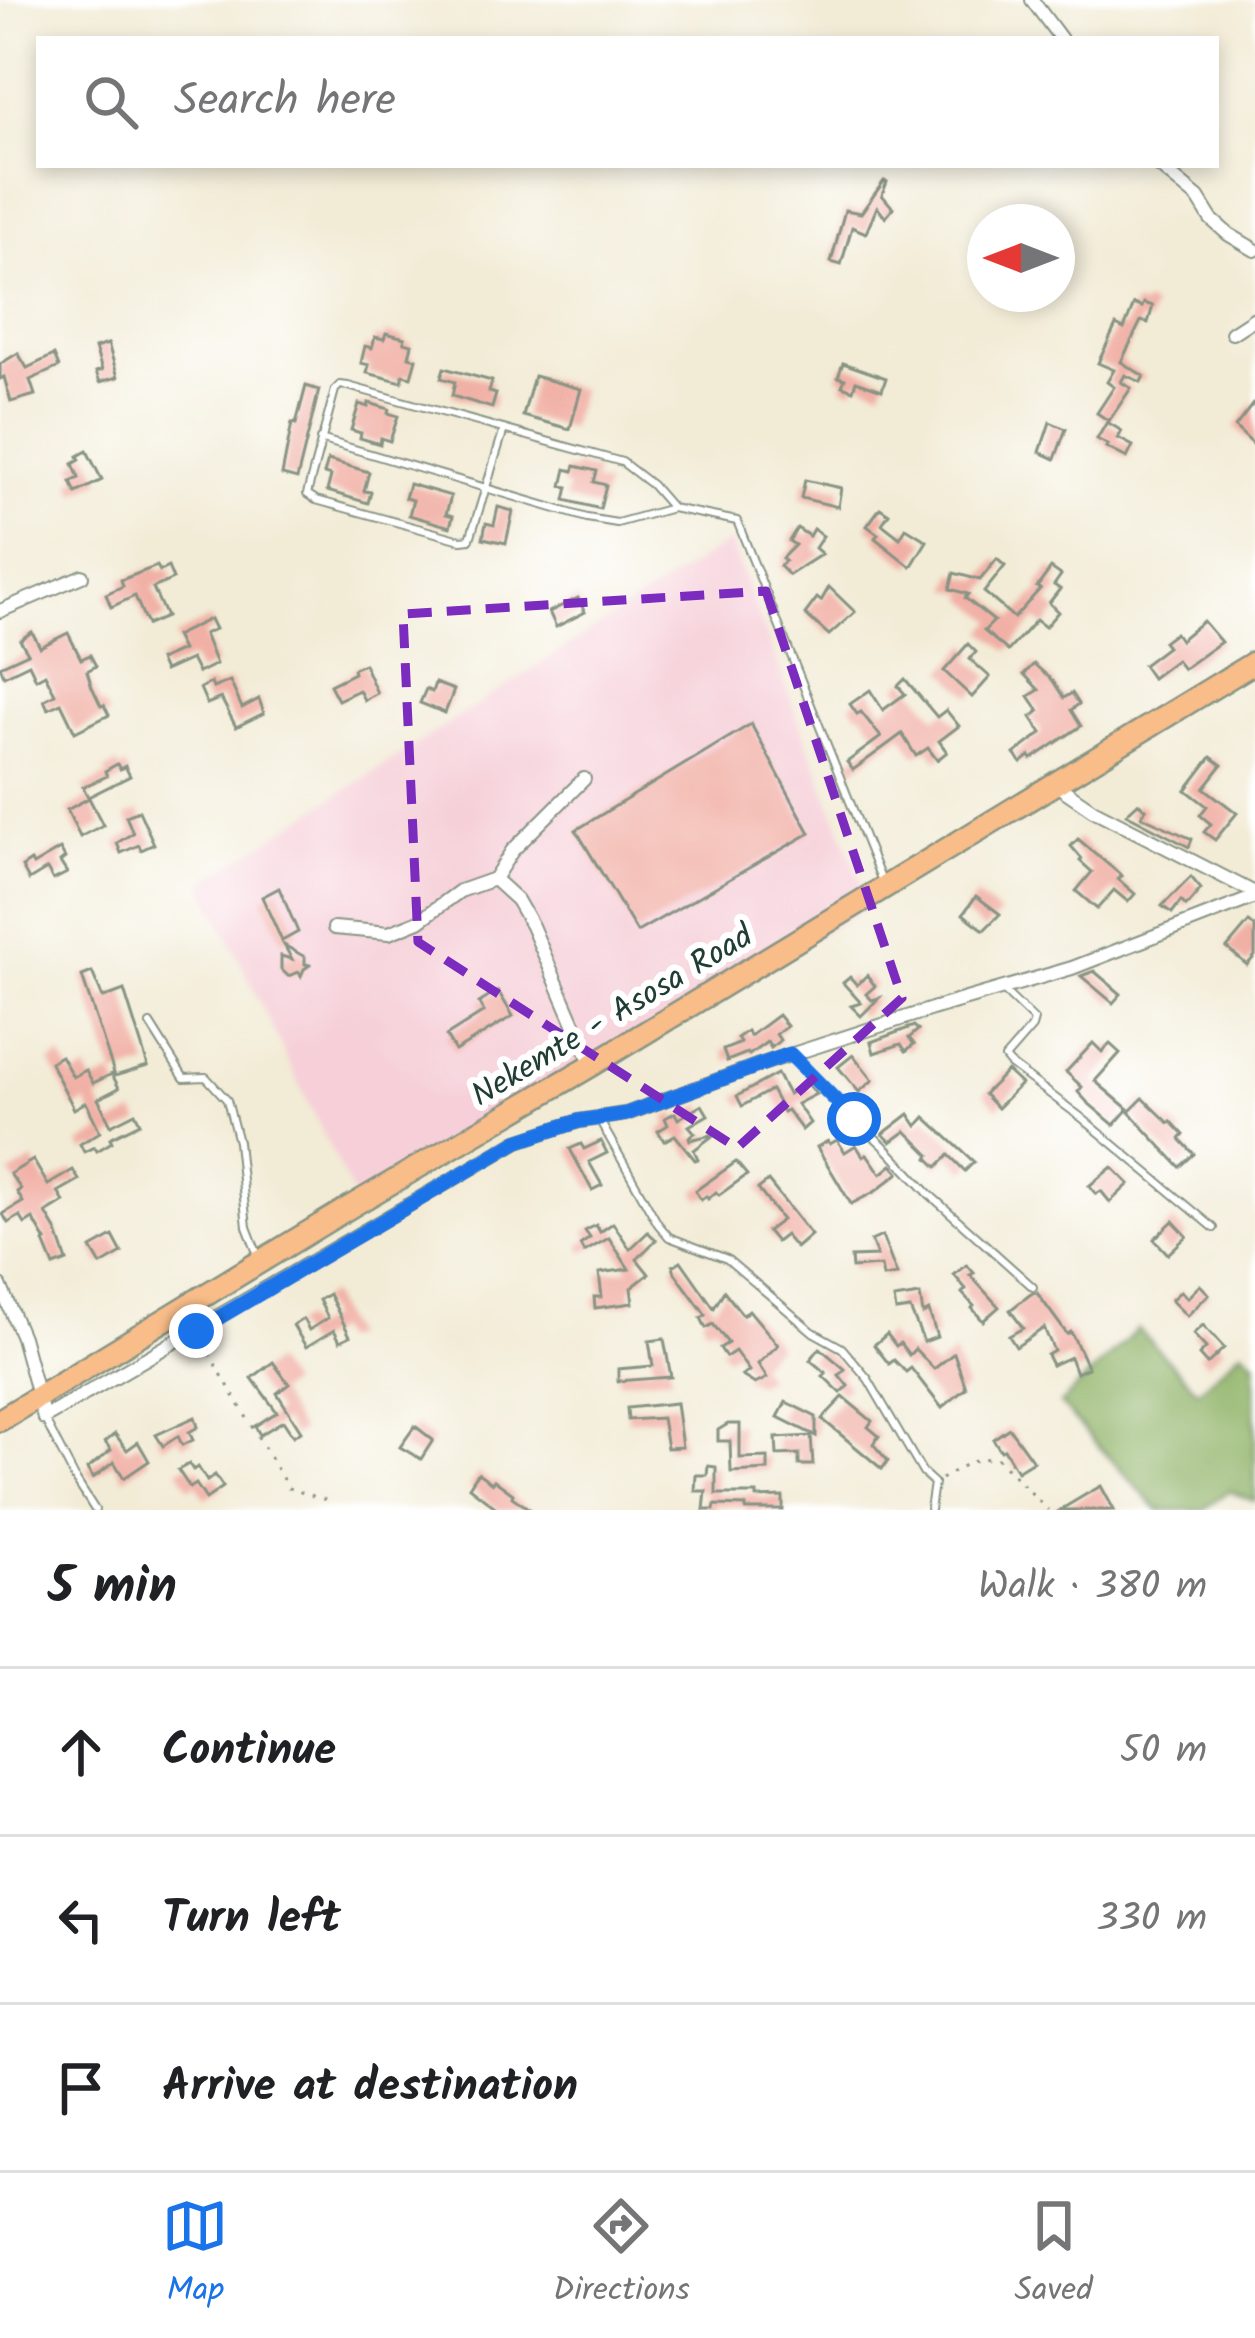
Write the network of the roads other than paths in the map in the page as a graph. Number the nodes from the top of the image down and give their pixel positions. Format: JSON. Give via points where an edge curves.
{"nodes":[{"id":1,"x":1032,"y":0,"type":"edge"},
{"id":2,"x":1059,"y":36,"type":"edge"},
{"id":3,"x":1162,"y":168,"type":"edge"},
{"id":4,"x":1255,"y":250,"type":"edge"},
{"id":5,"x":1255,"y":318,"type":"edge"},
{"id":6,"x":1232,"y":334,"type":"dead end"},
{"id":7,"x":504,"y":430,"type":"junction"},
{"id":8,"x":320,"y":439,"type":"junction"},
{"id":9,"x":487,"y":486,"type":"junction"},
{"id":10,"x":672,"y":508,"type":"junction"},
{"id":11,"x":82,"y":576,"type":"dead end"},
{"id":12,"x":0,"y":611,"type":"edge"},
{"id":13,"x":1255,"y":662,"type":"edge"},
{"id":14,"x":584,"y":779,"type":"dead end"},
{"id":15,"x":1054,"y":783,"type":"junction"},
{"id":16,"x":494,"y":879,"type":"junction"},
{"id":17,"x":884,"y":887,"type":"junction"},
{"id":18,"x":1255,"y":895,"type":"edge"},
{"id":19,"x":334,"y":928,"type":"dead end"},
{"id":20,"x":1002,"y":988,"type":"junction"},
{"id":21,"x":151,"y":1024,"type":"dead end"},
{"id":22,"x":790,"y":1054,"type":"junction"},
{"id":23,"x":592,"y":1065,"type":"junction"},
{"id":24,"x":598,"y":1118,"type":"junction"},
{"id":25,"x":1214,"y":1228,"type":"dead end"},
{"id":26,"x":260,"y":1262,"type":"junction"},
{"id":27,"x":0,"y":1285,"type":"edge"},
{"id":28,"x":1033,"y":1287,"type":"dead end"},
{"id":29,"x":41,"y":1407,"type":"junction"},
{"id":30,"x":0,"y":1420,"type":"edge"},
{"id":31,"x":95,"y":1510,"type":"edge"},
{"id":32,"x":930,"y":1510,"type":"edge"}],
"edges":[{"from":1,"to":2,"type":"street"},
{"from":3,"to":4,"type":"street"},
{"from":5,"to":6,"type":"street"},
{"from":7,"to":8,"type":"lane","via":[[340,385]]},
{"from":7,"to":9,"type":"lane"},
{"from":7,"to":10,"type":"lane","via":[[622,461]]},
{"from":8,"to":9,"type":"lane"},
{"from":8,"to":9,"type":"lane","via":[[307,494],[316,500],[461,540],[470,539]]},
{"from":9,"to":10,"type":"lane","via":[[617,524]]},
{"from":10,"to":17,"type":"lane","via":[[737,521]]},
{"from":11,"to":12,"type":"street"},
{"from":13,"to":15,"type":"highway","name":"Nekemte - Asosa Road"},
{"from":14,"to":16,"type":"street"},
{"from":15,"to":17,"type":"highway","name":"Nekemte - Asosa Road"},
{"from":15,"to":18,"type":"street"},
{"from":16,"to":19,"type":"street","via":[[389,933]]},
{"from":16,"to":23,"type":"street","via":[[532,926]]},
{"from":17,"to":23,"type":"highway","name":"Nekemte - Asosa Road"},
{"from":18,"to":20,"type":"street"},
{"from":20,"to":22,"type":"street"},
{"from":20,"to":25,"type":"lane","via":[[1034,1020],[1005,1058],[1010,1064]]},
{"from":21,"to":26,"type":"lane","via":[[184,1078],[206,1077],[227,1100]]},
{"from":22,"to":24,"type":"street"},
{"from":22,"to":28,"type":"lane"},
{"from":23,"to":26,"type":"highway","name":"Nekemte - Asosa Road"},
{"from":24,"to":29,"type":"street","via":[[518,1141],[196,1331]]},
{"from":24,"to":32,"type":"lane","via":[[669,1237],[727,1259],[842,1348],[934,1484]]},
{"from":26,"to":29,"type":"highway","name":"Nekemte - Asosa Road"},
{"from":27,"to":29,"type":"street"},
{"from":29,"to":30,"type":"highway","name":"Nekemte - Asosa Road"},
{"from":29,"to":31,"type":"lane"}]}
